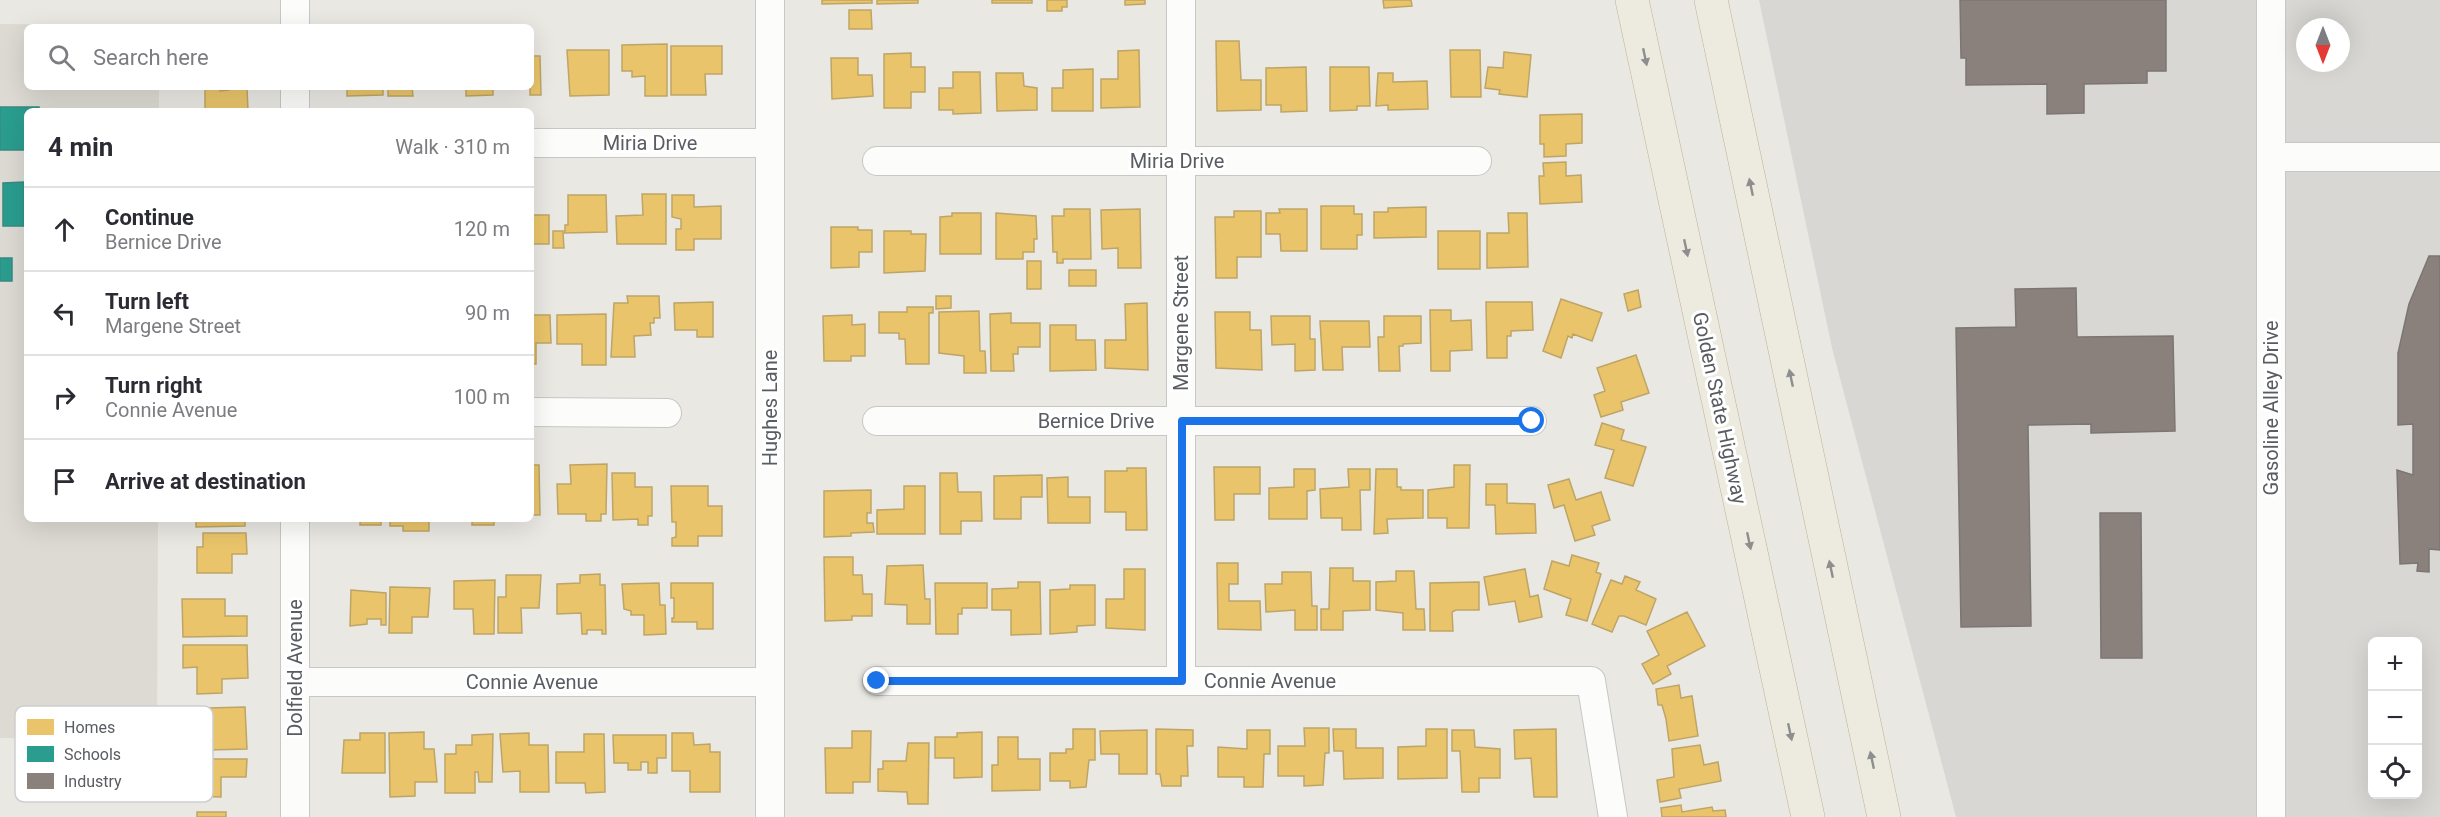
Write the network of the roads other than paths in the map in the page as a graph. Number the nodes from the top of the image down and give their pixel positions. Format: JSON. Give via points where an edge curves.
{"nodes":[{"id":1,"x":295,"y":0,"type":"edge"},
{"id":2,"x":770,"y":0,"type":"edge"},
{"id":3,"x":1182,"y":0,"type":"edge"},
{"id":4,"x":1632,"y":0,"type":"edge"},
{"id":5,"x":1711,"y":0,"type":"edge"},
{"id":6,"x":2271,"y":0,"type":"edge"},
{"id":7,"x":295,"y":24,"type":"edge"},
{"id":8,"x":295,"y":90,"type":"edge"},
{"id":9,"x":295,"y":108,"type":"edge"},
{"id":10,"x":534,"y":143,"type":"edge"},
{"id":11,"x":770,"y":143,"type":"junction"},
{"id":12,"x":2271,"y":157,"type":"junction"},
{"id":13,"x":2440,"y":157,"type":"edge"},
{"id":14,"x":877,"y":161,"type":"dead end"},
{"id":15,"x":1182,"y":161,"type":"junction"},
{"id":16,"x":1478,"y":161,"type":"dead end"},
{"id":17,"x":534,"y":412,"type":"edge"},
{"id":18,"x":667,"y":413,"type":"dead end"},
{"id":19,"x":877,"y":421,"type":"dead end"},
{"id":20,"x":1182,"y":421,"type":"junction"},
{"id":21,"x":1532,"y":421,"type":"dead end"},
{"id":22,"x":295,"y":522,"type":"edge"},
{"id":23,"x":877,"y":681,"type":"dead end"},
{"id":24,"x":1182,"y":681,"type":"junction"},
{"id":25,"x":295,"y":682,"type":"junction"},
{"id":26,"x":770,"y":682,"type":"junction"},
{"id":27,"x":295,"y":817,"type":"edge"},
{"id":28,"x":770,"y":817,"type":"edge"},
{"id":29,"x":1613,"y":817,"type":"edge"},
{"id":30,"x":1809,"y":817,"type":"edge"},
{"id":31,"x":1884,"y":817,"type":"edge"},
{"id":32,"x":2271,"y":817,"type":"edge"}],
"edges":[{"from":1,"to":7,"type":"street"},
{"from":2,"to":11,"type":"street","name":"Hughes Lane"},
{"from":3,"to":15,"type":"street","name":"Margene Street"},
{"from":4,"to":30,"type":"highway","name":"Golden State Highway","one_way":true},
{"from":31,"to":5,"type":"highway","one_way":true},
{"from":6,"to":12,"type":"street","name":"Gasoline Alley Drive"},
{"from":8,"to":9,"type":"street"},
{"from":10,"to":11,"type":"street","name":"Miria Drive"},
{"from":11,"to":26,"type":"street","name":"Hughes Lane"},
{"from":12,"to":13,"type":"street"},
{"from":12,"to":32,"type":"street","name":"Gasoline Alley Drive"},
{"from":14,"to":15,"type":"street","name":"Miria Drive"},
{"from":15,"to":16,"type":"street","name":"Miria Drive"},
{"from":15,"to":20,"type":"street","name":"Margene Street"},
{"from":17,"to":18,"type":"street"},
{"from":19,"to":20,"type":"street","name":"Bernice Drive"},
{"from":20,"to":21,"type":"street","name":"Bernice Drive"},
{"from":20,"to":24,"type":"street","name":"Margene Street"},
{"from":22,"to":25,"type":"street","name":"Dolfield Avenue"},
{"from":23,"to":24,"type":"street","name":"Connie Avenue"},
{"from":24,"to":29,"type":"street","name":"Connie Avenue","via":[[1591,681]]},
{"from":25,"to":26,"type":"street","name":"Connie Avenue"},
{"from":25,"to":27,"type":"street","name":"Dolfield Avenue"},
{"from":26,"to":28,"type":"street","name":"Hughes Lane"}]}
